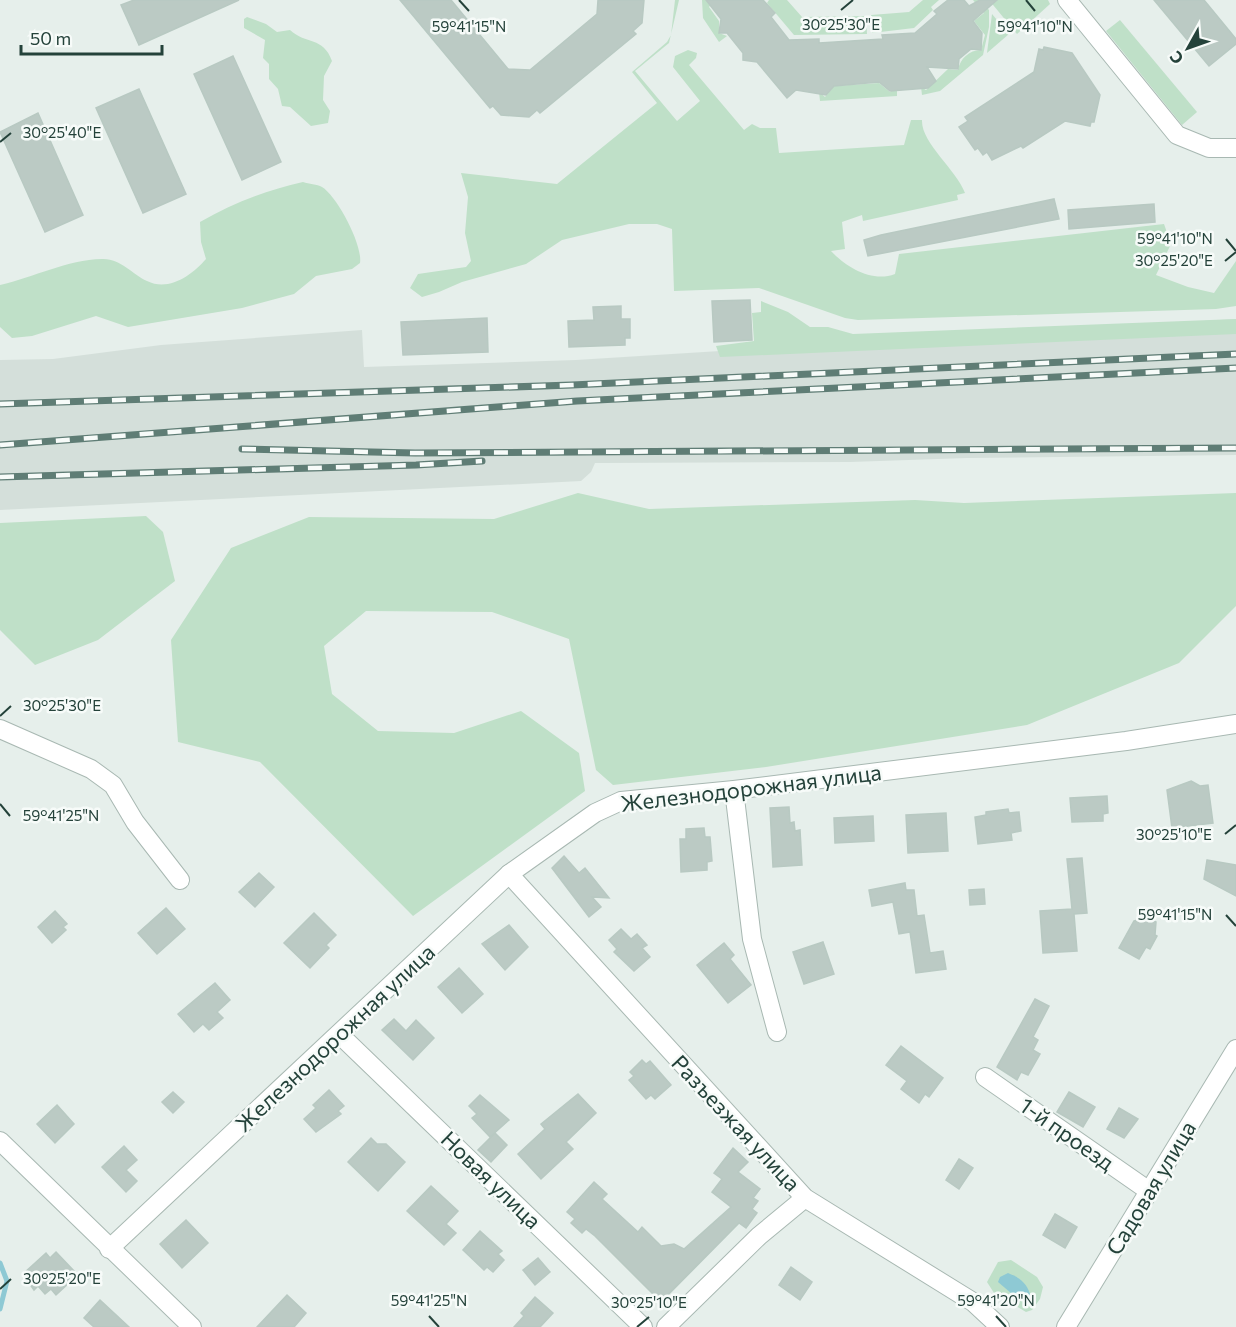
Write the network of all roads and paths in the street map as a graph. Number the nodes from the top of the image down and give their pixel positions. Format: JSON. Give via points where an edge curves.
{"nodes":[{"id":1,"x":1067,"y":0,"type":"edge"},
{"id":2,"x":1236,"y":148,"type":"edge"},
{"id":3,"x":1236,"y":724,"type":"edge"},
{"id":4,"x":0,"y":729,"type":"edge"},
{"id":5,"x":734,"y":790,"type":"junction"},
{"id":6,"x":509,"y":874,"type":"junction"},
{"id":7,"x":180,"y":880,"type":"dead end"},
{"id":8,"x":777,"y":1032,"type":"dead end"},
{"id":9,"x":339,"y":1034,"type":"junction"},
{"id":10,"x":1236,"y":1049,"type":"edge"},
{"id":11,"x":985,"y":1077,"type":"dead end"},
{"id":12,"x":0,"y":1142,"type":"edge"},
{"id":13,"x":1149,"y":1191,"type":"junction"},
{"id":14,"x":805,"y":1197,"type":"junction"},
{"id":15,"x":109,"y":1249,"type":"junction"},
{"id":16,"x":192,"y":1327,"type":"edge"},
{"id":17,"x":642,"y":1327,"type":"edge"},
{"id":18,"x":666,"y":1327,"type":"edge"},
{"id":19,"x":1000,"y":1327,"type":"edge"},
{"id":20,"x":1066,"y":1327,"type":"edge"}],
"edges":[{"from":1,"to":2,"type":"street","via":[[1177,135],[1209,148]]},
{"from":3,"to":5,"type":"street","name":"Железнодорожная улица"},
{"from":4,"to":7,"type":"street","via":[[91,769],[113,785],[135,822]]},
{"from":5,"to":6,"type":"street","name":"Железнодорожная улица","via":[[621,801],[595,813]]},
{"from":5,"to":8,"type":"street","via":[[752,939]]},
{"from":6,"to":9,"type":"street","name":"Железнодорожная улица"},
{"from":6,"to":14,"type":"street","name":"Разъезжая улица"},
{"from":9,"to":15,"type":"street","name":"Железнодорожная улица"},
{"from":9,"to":17,"type":"street","name":"Новая улица"},
{"from":10,"to":13,"type":"street","name":"Садовая улица"},
{"from":11,"to":13,"type":"street","name":"1-й проезд"},
{"from":12,"to":15,"type":"street"},
{"from":13,"to":20,"type":"street","name":"Садовая улица"},
{"from":14,"to":18,"type":"street"},
{"from":14,"to":19,"type":"street","name":"Разъезжая улица","via":[[973,1302]]},
{"from":15,"to":16,"type":"street"}]}
